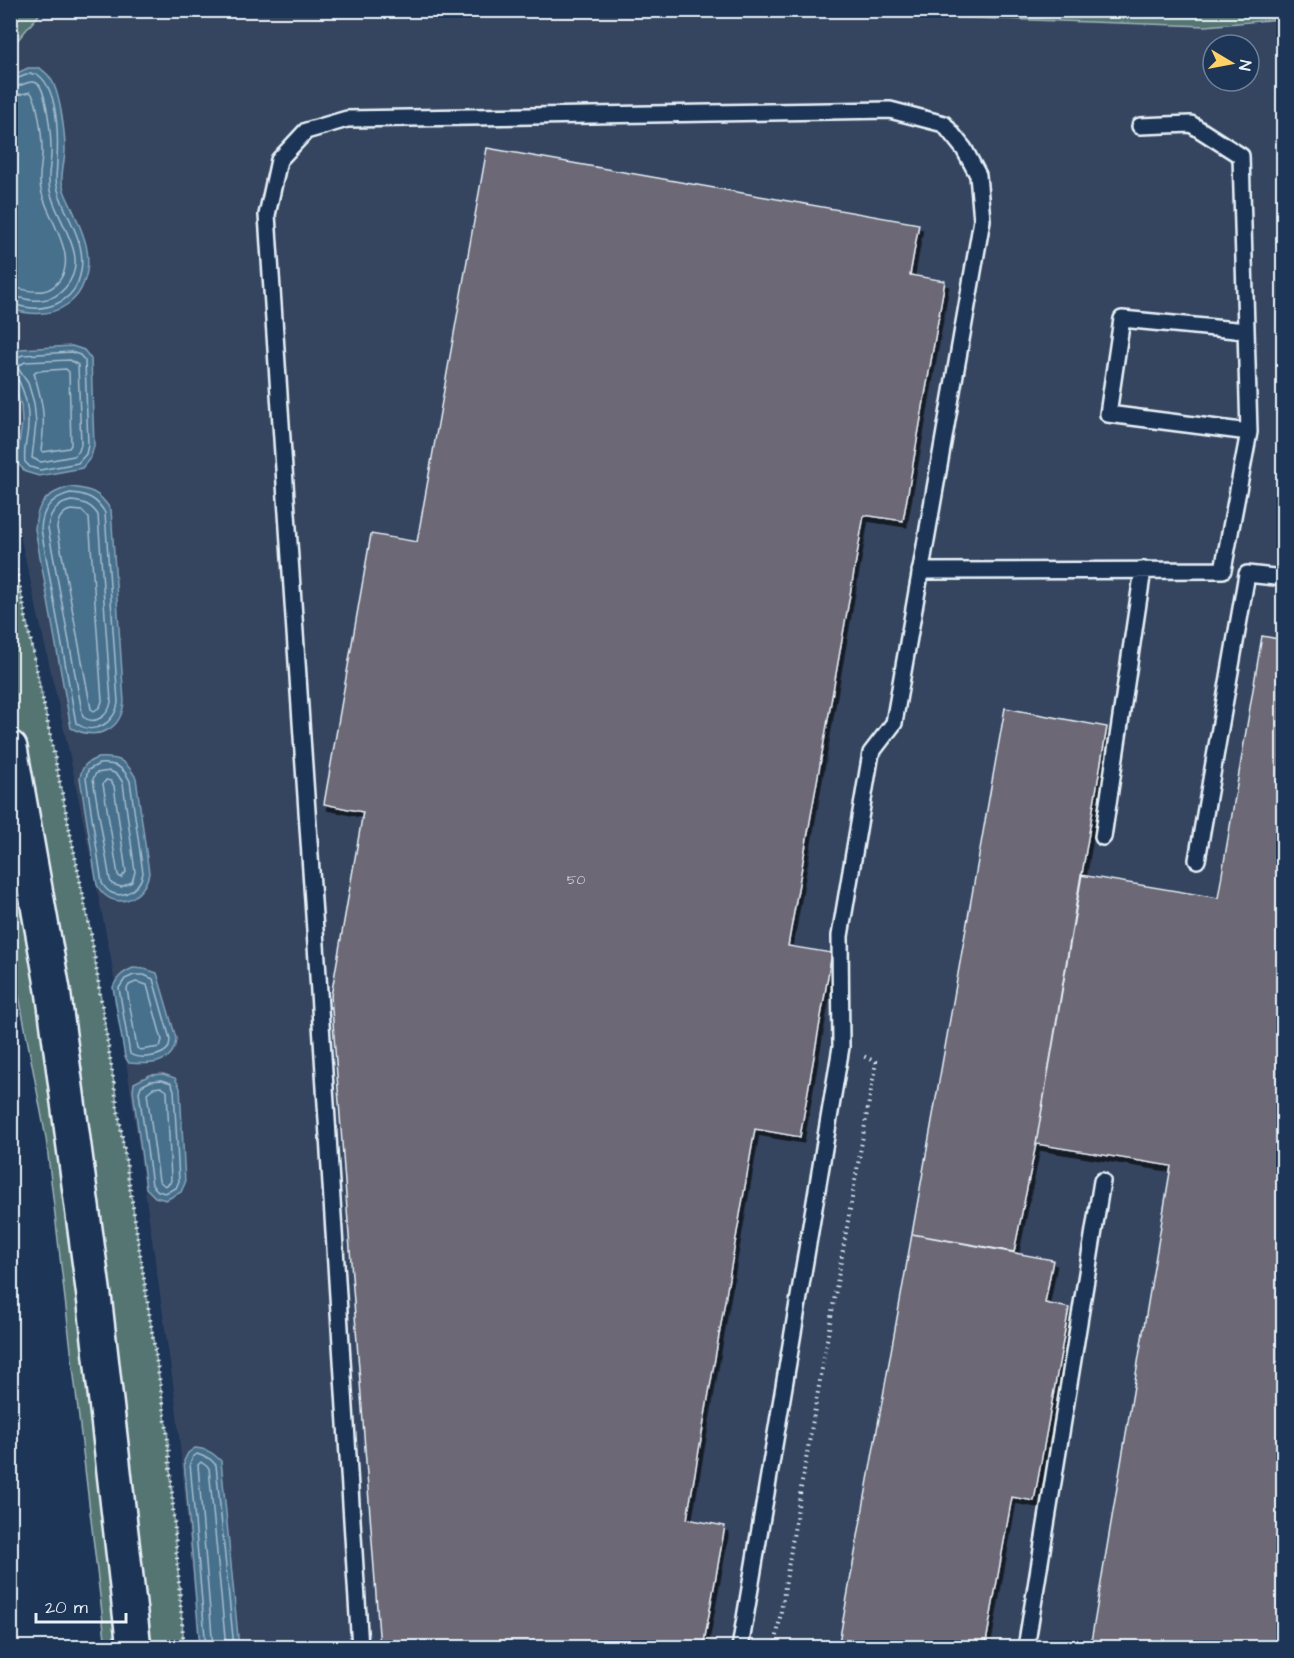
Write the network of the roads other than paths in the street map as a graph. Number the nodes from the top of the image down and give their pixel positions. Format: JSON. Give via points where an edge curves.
{"nodes":[{"id":1,"x":1140,"y":126,"type":"dead end"},
{"id":2,"x":1246,"y":331,"type":"junction"},
{"id":3,"x":1249,"y":432,"type":"junction"},
{"id":4,"x":1143,"y":570,"type":"junction"},
{"id":5,"x":1223,"y":570,"type":"junction"},
{"id":6,"x":920,"y":571,"type":"junction"},
{"id":7,"x":1246,"y":574,"type":"junction"},
{"id":8,"x":1284,"y":578,"type":"edge"},
{"id":9,"x":10,"y":748,"type":"edge"},
{"id":10,"x":1103,"y":837,"type":"dead end"},
{"id":11,"x":1197,"y":860,"type":"dead end"},
{"id":12,"x":1102,"y":1181,"type":"dead end"},
{"id":13,"x":134,"y":1647,"type":"edge"},
{"id":14,"x":360,"y":1647,"type":"edge"},
{"id":15,"x":740,"y":1647,"type":"edge"},
{"id":16,"x":1026,"y":1647,"type":"edge"}],
"edges":[{"from":1,"to":2,"type":"lane","via":[[1191,124],[1241,156]]},
{"from":2,"to":3,"type":"lane"},
{"from":2,"to":3,"type":"lane","via":[[1122,319],[1108,414]]},
{"from":3,"to":5,"type":"lane"},
{"from":4,"to":5,"type":"lane"},
{"from":4,"to":6,"type":"lane"},
{"from":4,"to":10,"type":"lane"},
{"from":5,"to":7,"type":"lane"},
{"from":6,"to":14,"type":"lane","via":[[982,220],[978,175],[944,124],[890,110],[347,119],[306,131],[279,160],[267,215]]},
{"from":6,"to":15,"type":"lane","via":[[894,723],[872,753],[840,936],[841,1047]]},
{"from":7,"to":8,"type":"lane"},
{"from":7,"to":11,"type":"lane"},
{"from":9,"to":13,"type":"street","via":[[54,1002],[95,1304]]},
{"from":12,"to":16,"type":"lane"}]}
